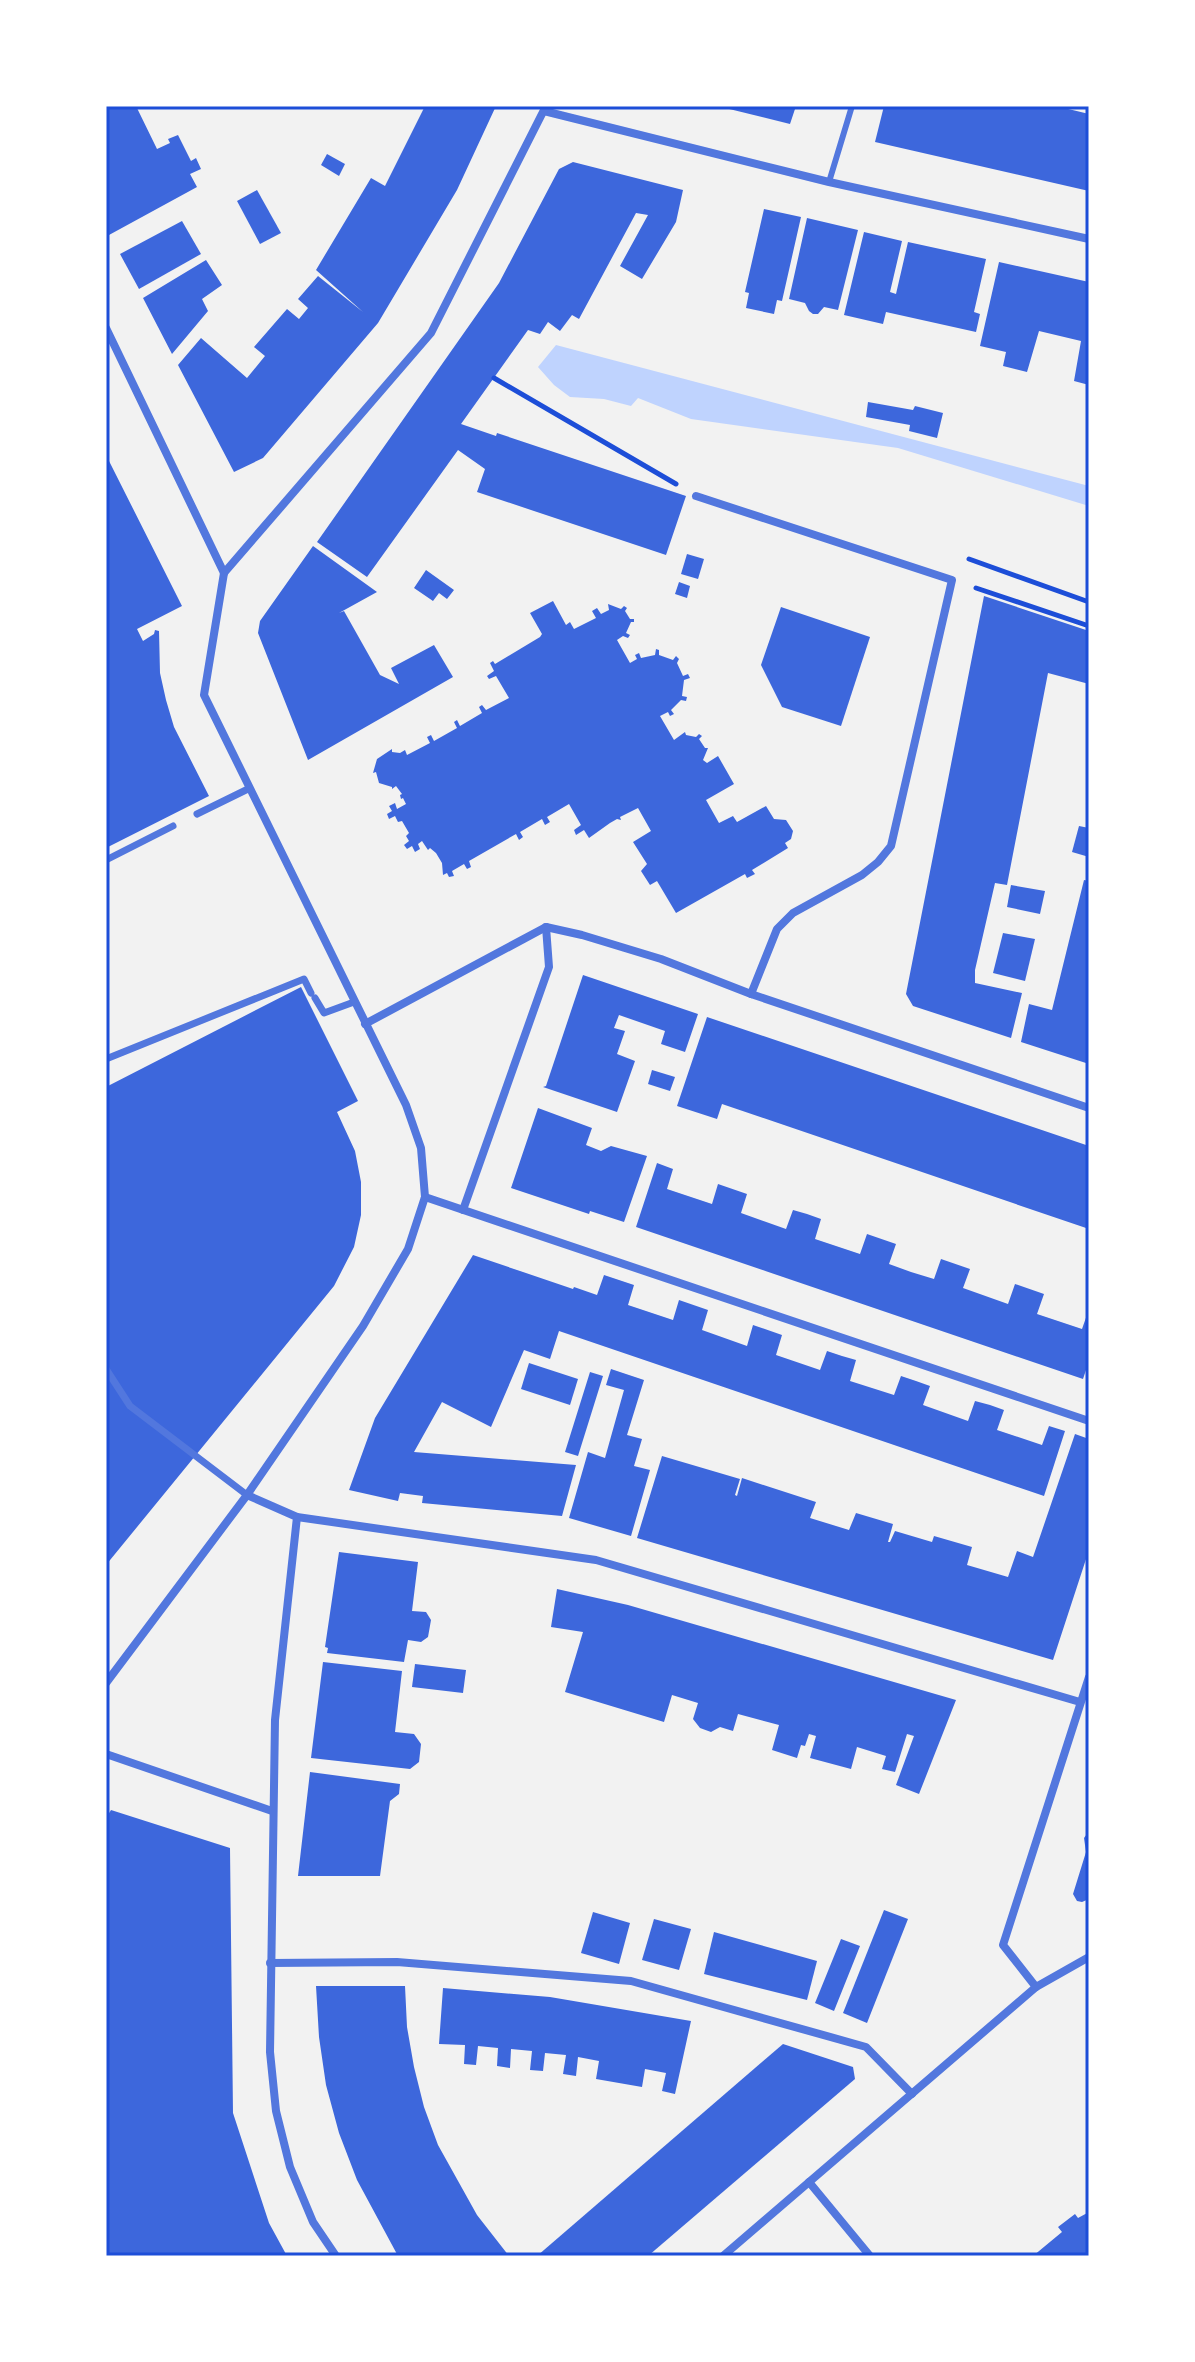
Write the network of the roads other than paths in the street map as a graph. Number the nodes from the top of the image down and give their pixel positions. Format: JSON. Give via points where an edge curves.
{"nodes":[{"id":1,"x":852,"y":106,"type":"edge"},
{"id":2,"x":545,"y":108,"type":"edge"},
{"id":3,"x":829,"y":182,"type":"junction"},
{"id":4,"x":1089,"y":239,"type":"edge"},
{"id":5,"x":106,"y":328,"type":"edge"},
{"id":6,"x":696,"y":496,"type":"road end"},
{"id":7,"x":224,"y":573,"type":"junction"},
{"id":8,"x":248,"y":789,"type":"junction"},
{"id":9,"x":197,"y":814,"type":"dead end"},
{"id":10,"x":173,"y":826,"type":"dead end"},
{"id":11,"x":106,"y":860,"type":"edge"},
{"id":12,"x":546,"y":927,"type":"junction"},
{"id":13,"x":751,"y":994,"type":"junction"},
{"id":14,"x":354,"y":1002,"type":"junction"},
{"id":15,"x":365,"y":1024,"type":"junction"},
{"id":16,"x":106,"y":1059,"type":"edge"},
{"id":17,"x":1089,"y":1108,"type":"edge"},
{"id":18,"x":425,"y":1197,"type":"junction"},
{"id":19,"x":463,"y":1210,"type":"junction"},
{"id":20,"x":106,"y":1369,"type":"edge"},
{"id":21,"x":1089,"y":1421,"type":"edge"},
{"id":22,"x":247,"y":1495,"type":"junction"},
{"id":23,"x":297,"y":1517,"type":"junction"},
{"id":24,"x":1089,"y":1677,"type":"edge"},
{"id":25,"x":106,"y":1683,"type":"edge"},
{"id":26,"x":1080,"y":1702,"type":"junction"},
{"id":27,"x":106,"y":1754,"type":"edge"},
{"id":28,"x":272,"y":1811,"type":"junction"},
{"id":29,"x":1089,"y":1957,"type":"edge"},
{"id":30,"x":270,"y":1963,"type":"junction"},
{"id":31,"x":1036,"y":1987,"type":"junction"},
{"id":32,"x":912,"y":2094,"type":"junction"},
{"id":33,"x":809,"y":2182,"type":"junction"},
{"id":34,"x":336,"y":2256,"type":"edge"},
{"id":35,"x":723,"y":2256,"type":"edge"},
{"id":36,"x":870,"y":2256,"type":"edge"}],
"edges":[{"from":1,"to":3,"type":"lane"},
{"from":2,"to":3,"type":"street"},
{"from":2,"to":7,"type":"street","via":[[431,333]]},
{"from":3,"to":4,"type":"street"},
{"from":5,"to":7,"type":"street"},
{"from":6,"to":13,"type":"street","via":[[952,580],[891,846],[862,875],[793,913],[777,929]]},
{"from":7,"to":8,"type":"street","via":[[204,695]]},
{"from":8,"to":9,"type":"street"},
{"from":8,"to":14,"type":"street"},
{"from":10,"to":11,"type":"street"},
{"from":12,"to":13,"type":"street","via":[[661,959]]},
{"from":12,"to":15,"type":"street"},
{"from":12,"to":19,"type":"street","via":[[549,967]]},
{"from":13,"to":17,"type":"street"},
{"from":14,"to":15,"type":"street"},
{"from":14,"to":16,"type":"street","via":[[324,1013],[304,979]]},
{"from":15,"to":18,"type":"street","via":[[406,1105],[421,1148]]},
{"from":18,"to":19,"type":"street"},
{"from":18,"to":22,"type":"street","via":[[408,1249],[363,1326]]},
{"from":19,"to":21,"type":"street"},
{"from":20,"to":22,"type":"street","via":[[130,1406]]},
{"from":22,"to":23,"type":"street"},
{"from":22,"to":25,"type":"street"},
{"from":23,"to":26,"type":"street","via":[[596,1560]]},
{"from":23,"to":28,"type":"street","via":[[275,1720]]},
{"from":24,"to":26,"type":"street"},
{"from":26,"to":31,"type":"street","via":[[1003,1945]]},
{"from":27,"to":28,"type":"street"},
{"from":28,"to":30,"type":"street"},
{"from":29,"to":31,"type":"street"},
{"from":30,"to":32,"type":"street","via":[[397,1962],[631,1981],[866,2047]]},
{"from":30,"to":34,"type":"street","via":[[276,2111],[290,2167],[313,2222]]},
{"from":31,"to":32,"type":"street"},
{"from":32,"to":33,"type":"street"},
{"from":33,"to":35,"type":"street"},
{"from":33,"to":36,"type":"street"}]}
